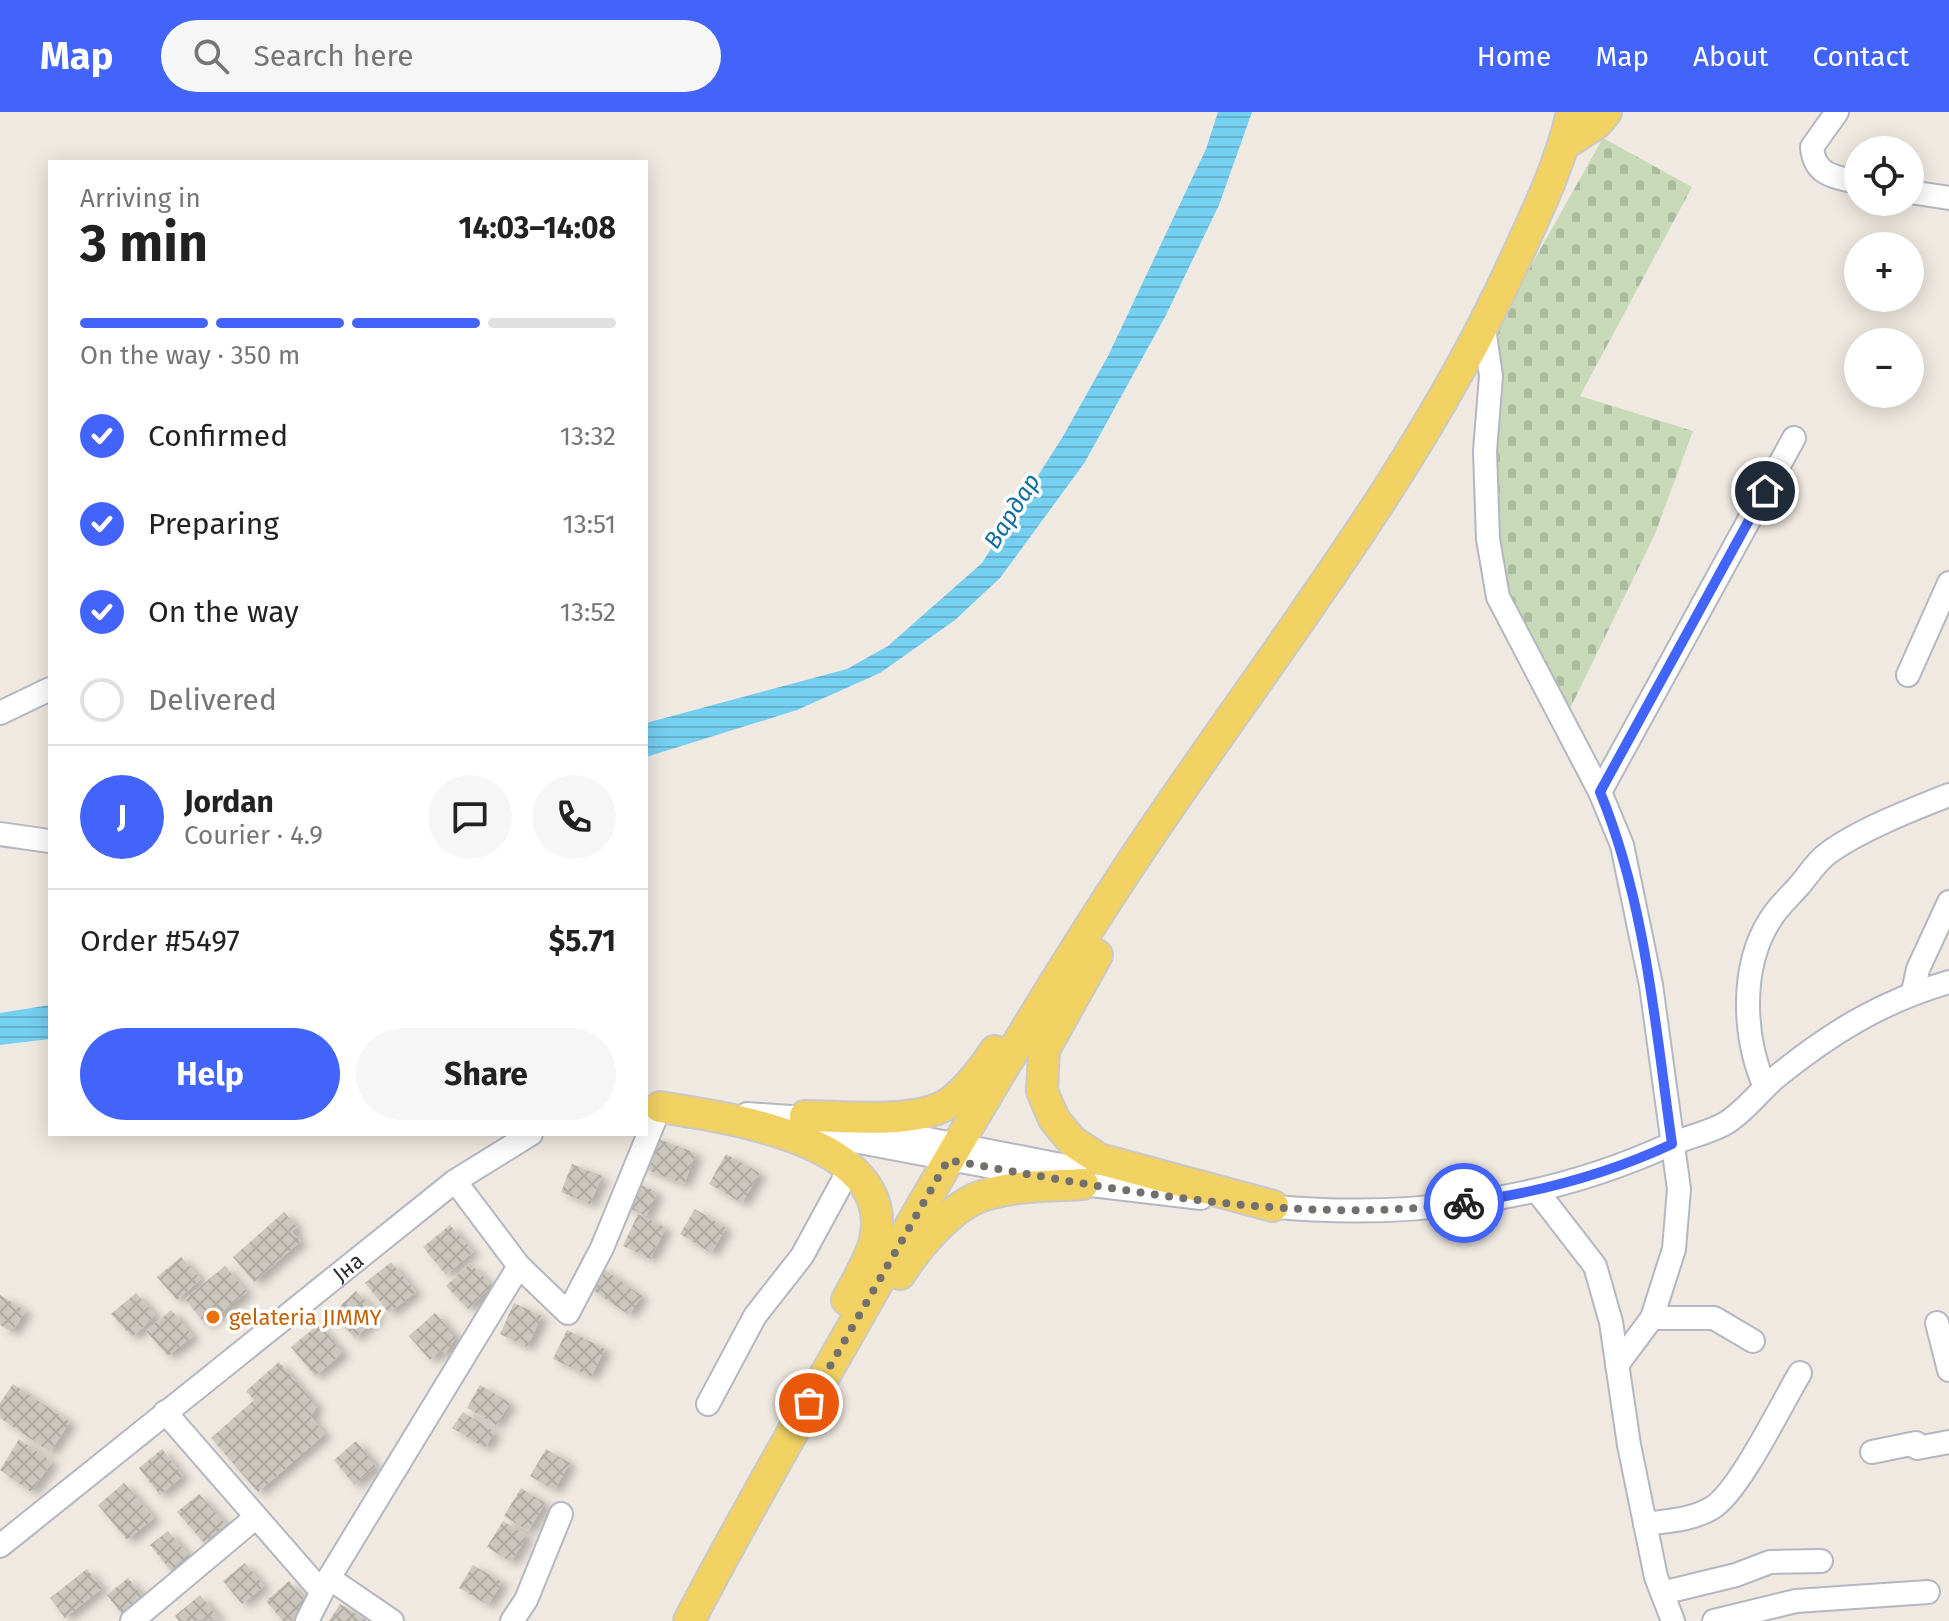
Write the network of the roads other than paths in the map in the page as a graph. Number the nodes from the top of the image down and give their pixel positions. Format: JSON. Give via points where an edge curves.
{"nodes":[{"id":1,"x":1572,"y":112,"type":"edge"},
{"id":2,"x":1606,"y":112,"type":"edge"},
{"id":3,"x":1837,"y":112,"type":"edge"},
{"id":4,"x":1565,"y":144,"type":"junction"},
{"id":5,"x":1844,"y":179,"type":"edge"},
{"id":6,"x":1924,"y":194,"type":"edge"},
{"id":7,"x":1949,"y":198,"type":"edge"},
{"id":8,"x":1484,"y":328,"type":"junction"},
{"id":9,"x":1794,"y":438,"type":"dead end"},
{"id":10,"x":1949,"y":583,"type":"edge"},
{"id":11,"x":1908,"y":675,"type":"dead end"},
{"id":12,"x":48,"y":690,"type":"edge"},
{"id":13,"x":0,"y":713,"type":"edge"},
{"id":14,"x":1218,"y":734,"type":"junction"},
{"id":15,"x":1600,"y":792,"type":"junction"},
{"id":16,"x":1949,"y":795,"type":"edge"},
{"id":17,"x":0,"y":834,"type":"edge"},
{"id":18,"x":48,"y":841,"type":"edge"},
{"id":19,"x":1125,"y":871,"type":"junction"},
{"id":20,"x":1949,"y":902,"type":"edge"},
{"id":21,"x":1949,"y":982,"type":"edge"},
{"id":22,"x":1913,"y":992,"type":"junction"},
{"id":23,"x":1765,"y":1087,"type":"junction"},
{"id":24,"x":653,"y":1107,"type":"edge"},
{"id":25,"x":743,"y":1114,"type":"junction"},
{"id":26,"x":805,"y":1116,"type":"junction"},
{"id":27,"x":528,"y":1136,"type":"edge"},
{"id":28,"x":643,"y":1136,"type":"edge"},
{"id":29,"x":1672,"y":1144,"type":"junction"},
{"id":30,"x":953,"y":1152,"type":"junction"},
{"id":31,"x":851,"y":1166,"type":"junction"},
{"id":32,"x":455,"y":1181,"type":"junction"},
{"id":33,"x":1083,"y":1184,"type":"junction"},
{"id":34,"x":1537,"y":1191,"type":"junction"},
{"id":35,"x":1273,"y":1206,"type":"junction"},
{"id":36,"x":519,"y":1266,"type":"junction"},
{"id":37,"x":1652,"y":1318,"type":"junction"},
{"id":38,"x":1937,"y":1323,"type":"dead end"},
{"id":39,"x":1753,"y":1341,"type":"dead end"},
{"id":40,"x":1617,"y":1365,"type":"junction"},
{"id":41,"x":1949,"y":1370,"type":"edge"},
{"id":42,"x":1800,"y":1373,"type":"dead end"},
{"id":43,"x":708,"y":1404,"type":"dead end"},
{"id":44,"x":165,"y":1412,"type":"junction"},
{"id":45,"x":1949,"y":1442,"type":"edge"},
{"id":46,"x":1872,"y":1452,"type":"dead end"},
{"id":47,"x":767,"y":1476,"type":"junction"},
{"id":48,"x":561,"y":1514,"type":"dead end"},
{"id":49,"x":255,"y":1518,"type":"junction"},
{"id":50,"x":1645,"y":1524,"type":"junction"},
{"id":51,"x":0,"y":1546,"type":"edge"},
{"id":52,"x":1821,"y":1561,"type":"dead end"},
{"id":53,"x":325,"y":1585,"type":"junction"},
{"id":54,"x":1928,"y":1592,"type":"dead end"},
{"id":55,"x":1662,"y":1593,"type":"junction"},
{"id":56,"x":383,"y":1618,"type":"edge"},
{"id":57,"x":132,"y":1621,"type":"edge"},
{"id":58,"x":307,"y":1621,"type":"edge"},
{"id":59,"x":512,"y":1621,"type":"edge"},
{"id":60,"x":689,"y":1621,"type":"edge"},
{"id":61,"x":1673,"y":1621,"type":"edge"},
{"id":62,"x":1714,"y":1621,"type":"edge"}],
"edges":[{"from":1,"to":4,"type":"main road"},
{"from":2,"to":4,"type":"main road"},
{"from":3,"to":5,"type":"street","via":[[1812,147],[1813,159],[1820,170]]},
{"from":4,"to":8,"type":"main road"},
{"from":6,"to":7,"type":"street"},
{"from":8,"to":14,"type":"main road","via":[[1458,378],[1345,551]]},
{"from":8,"to":15,"type":"street","via":[[1491,376],[1485,451],[1488,539],[1498,597]]},
{"from":9,"to":15,"type":"street"},
{"from":10,"to":11,"type":"street"},
{"from":12,"to":13,"type":"street"},
{"from":14,"to":19,"type":"main road"},
{"from":14,"to":35,"type":"main road","via":[[1044,1050],[1042,1091],[1054,1119],[1072,1141],[1099,1159]]},
{"from":15,"to":29,"type":"street","via":[[1628,866],[1651,985]]},
{"from":16,"to":23,"type":"street","via":[[1826,855],[1770,920],[1748,992],[1748,1017]]},
{"from":17,"to":18,"type":"street"},
{"from":19,"to":26,"type":"main road","via":[[1077,930],[981,1072],[948,1104],[907,1116]]},
{"from":19,"to":30,"type":"main road"},
{"from":20,"to":22,"type":"street"},
{"from":21,"to":22,"type":"street"},
{"from":22,"to":23,"type":"street","via":[[1822,1040]]},
{"from":23,"to":29,"type":"street","via":[[1726,1123]]},
{"from":24,"to":25,"type":"street"},
{"from":24,"to":31,"type":"main road","via":[[741,1121],[832,1153]]},
{"from":25,"to":26,"type":"street"},
{"from":25,"to":30,"type":"street","via":[[806,1132]]},
{"from":26,"to":30,"type":"street"},
{"from":27,"to":32,"type":"street","name":"Јна"},
{"from":28,"to":36,"type":"street","via":[[602,1248],[568,1313]]},
{"from":29,"to":34,"type":"street"},
{"from":29,"to":37,"type":"street","via":[[1679,1189],[1674,1249]]},
{"from":30,"to":33,"type":"street"},
{"from":30,"to":35,"type":"street"},
{"from":30,"to":47,"type":"main road"},
{"from":31,"to":43,"type":"street","via":[[802,1256],[755,1316]]},
{"from":31,"to":47,"type":"main road","via":[[876,1216],[874,1243],[798,1393]]},
{"from":32,"to":36,"type":"street"},
{"from":32,"to":44,"type":"street","name":"Јна"},
{"from":33,"to":35,"type":"street"},
{"from":33,"to":47,"type":"main road","via":[[977,1197],[953,1215],[910,1257],[819,1405]]},
{"from":34,"to":35,"type":"street","via":[[1407,1210]]},
{"from":34,"to":40,"type":"street","via":[[1595,1266]]},
{"from":36,"to":53,"type":"street"},
{"from":37,"to":39,"type":"street","via":[[1714,1318]]},
{"from":37,"to":40,"type":"street"},
{"from":38,"to":41,"type":"street"},
{"from":40,"to":50,"type":"street"},
{"from":42,"to":50,"type":"street","via":[[1715,1506],[1682,1519]]},
{"from":44,"to":49,"type":"street"},
{"from":44,"to":51,"type":"street","name":"Јна"},
{"from":45,"to":46,"type":"street"},
{"from":47,"to":60,"type":"main road"},
{"from":48,"to":59,"type":"street"},
{"from":49,"to":53,"type":"street"},
{"from":49,"to":57,"type":"street"},
{"from":50,"to":55,"type":"street"},
{"from":52,"to":55,"type":"street","via":[[1770,1562]]},
{"from":53,"to":56,"type":"street"},
{"from":53,"to":58,"type":"street"},
{"from":54,"to":62,"type":"street","via":[[1796,1601]]},
{"from":55,"to":61,"type":"street"}]}
